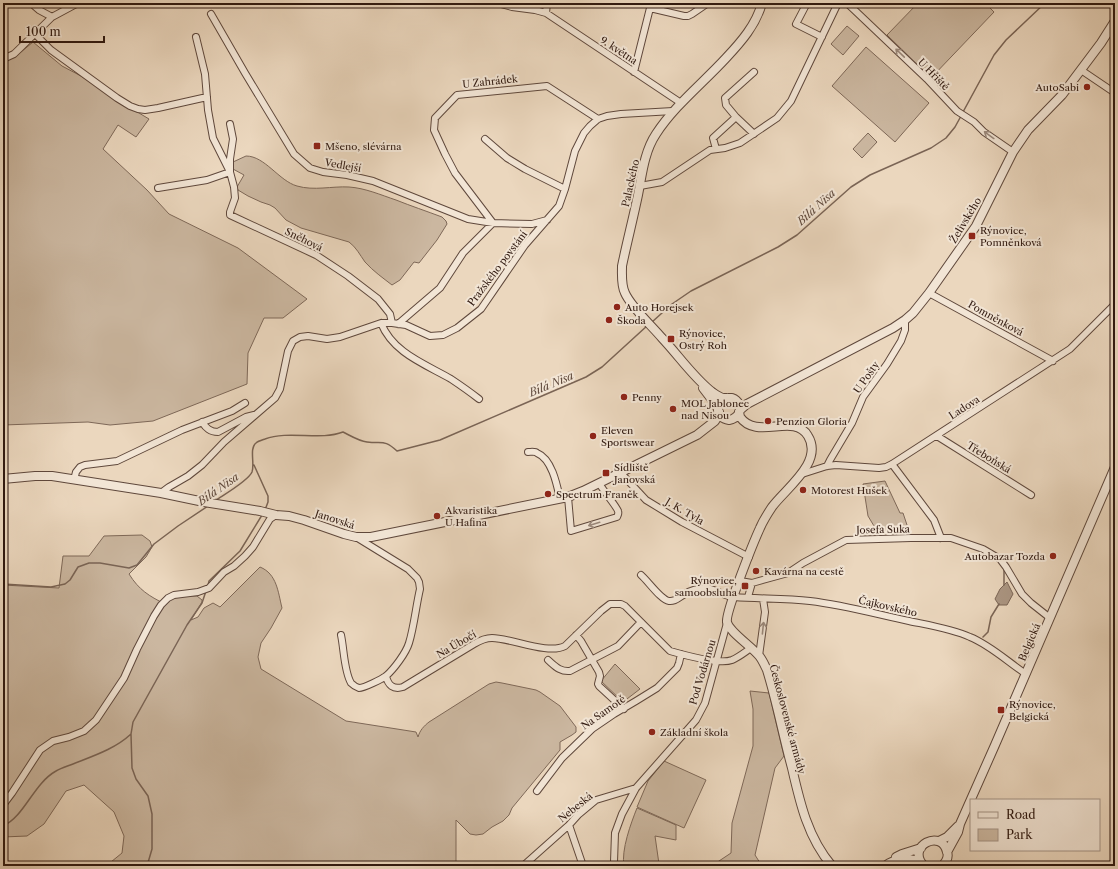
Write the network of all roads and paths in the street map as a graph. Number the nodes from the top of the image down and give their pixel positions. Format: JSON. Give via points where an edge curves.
{"nodes":[{"id":1,"x":31,"y":3,"type":"edge"},
{"id":2,"x":78,"y":3,"type":"edge"},
{"id":3,"x":496,"y":3,"type":"edge"},
{"id":4,"x":547,"y":3,"type":"edge"},
{"id":5,"x":708,"y":3,"type":"edge"},
{"id":6,"x":762,"y":3,"type":"edge"},
{"id":7,"x":807,"y":3,"type":"edge"},
{"id":8,"x":838,"y":3,"type":"edge"},
{"id":9,"x":847,"y":3,"type":"edge"},
{"id":10,"x":546,"y":13,"type":"junction"},
{"id":11,"x":211,"y":14,"type":"dead end"},
{"id":12,"x":52,"y":17,"type":"junction"},
{"id":13,"x":1115,"y":21,"type":"edge"},
{"id":14,"x":35,"y":34,"type":"junction"},
{"id":15,"x":196,"y":37,"type":"dead end"},
{"id":16,"x":822,"y":37,"type":"junction"},
{"id":17,"x":3,"y":59,"type":"edge"},
{"id":18,"x":1081,"y":70,"type":"junction"},
{"id":19,"x":634,"y":72,"type":"junction"},
{"id":20,"x":754,"y":72,"type":"dead end"},
{"id":21,"x":1115,"y":93,"type":"edge"},
{"id":22,"x":207,"y":97,"type":"junction"},
{"id":23,"x":681,"y":103,"type":"junction"},
{"id":24,"x":673,"y":111,"type":"junction"},
{"id":25,"x":736,"y":117,"type":"junction"},
{"id":26,"x":598,"y":120,"type":"junction"},
{"id":27,"x":230,"y":124,"type":"dead end"},
{"id":28,"x":754,"y":134,"type":"junction"},
{"id":29,"x":484,"y":140,"type":"dead end"},
{"id":30,"x":716,"y":149,"type":"junction"},
{"id":31,"x":1013,"y":152,"type":"junction"},
{"id":32,"x":230,"y":172,"type":"junction"},
{"id":33,"x":640,"y":186,"type":"junction"},
{"id":34,"x":158,"y":188,"type":"dead end"},
{"id":35,"x":565,"y":189,"type":"junction"},
{"id":36,"x":548,"y":219,"type":"junction"},
{"id":37,"x":492,"y":223,"type":"junction"},
{"id":38,"x":929,"y":293,"type":"junction"},
{"id":39,"x":1115,"y":304,"type":"edge"},
{"id":40,"x":905,"y":320,"type":"junction"},
{"id":41,"x":381,"y":323,"type":"junction"},
{"id":42,"x":395,"y":324,"type":"junction"},
{"id":43,"x":1053,"y":361,"type":"junction"},
{"id":44,"x":699,"y":381,"type":"junction"},
{"id":45,"x":787,"y":383,"type":"junction"},
{"id":46,"x":479,"y":399,"type":"dead end"},
{"id":47,"x":731,"y":399,"type":"junction"},
{"id":48,"x":246,"y":403,"type":"dead end"},
{"id":49,"x":718,"y":410,"type":"junction"},
{"id":50,"x":740,"y":411,"type":"junction"},
{"id":51,"x":256,"y":415,"type":"junction"},
{"id":52,"x":728,"y":420,"type":"junction"},
{"id":53,"x":202,"y":422,"type":"junction"},
{"id":54,"x":766,"y":428,"type":"junction"},
{"id":55,"x":937,"y":436,"type":"junction"},
{"id":56,"x":674,"y":446,"type":"junction"},
{"id":57,"x":528,"y":452,"type":"dead end"},
{"id":58,"x":892,"y":464,"type":"junction"},
{"id":59,"x":827,"y":466,"type":"junction"},
{"id":60,"x":1115,"y":467,"type":"edge"},
{"id":61,"x":620,"y":472,"type":"junction"},
{"id":62,"x":802,"y":474,"type":"junction"},
{"id":63,"x":3,"y":479,"type":"edge"},
{"id":64,"x":74,"y":480,"type":"junction"},
{"id":65,"x":598,"y":483,"type":"junction"},
{"id":66,"x":162,"y":493,"type":"junction"},
{"id":67,"x":1031,"y":495,"type":"dead end"},
{"id":68,"x":564,"y":498,"type":"junction"},
{"id":69,"x":273,"y":514,"type":"junction"},
{"id":70,"x":356,"y":537,"type":"junction"},
{"id":71,"x":941,"y":538,"type":"junction"},
{"id":72,"x":749,"y":557,"type":"junction"},
{"id":73,"x":641,"y":575,"type":"dead end"},
{"id":74,"x":740,"y":581,"type":"junction"},
{"id":75,"x":752,"y":583,"type":"junction"},
{"id":76,"x":733,"y":597,"type":"junction"},
{"id":77,"x":748,"y":597,"type":"junction"},
{"id":78,"x":763,"y":599,"type":"junction"},
{"id":79,"x":1050,"y":618,"type":"junction"},
{"id":80,"x":641,"y":622,"type":"junction"},
{"id":81,"x":727,"y":623,"type":"junction"},
{"id":82,"x":341,"y":635,"type":"dead end"},
{"id":83,"x":576,"y":635,"type":"junction"},
{"id":84,"x":751,"y":648,"type":"junction"},
{"id":85,"x":680,"y":654,"type":"junction"},
{"id":86,"x":760,"y":656,"type":"junction"},
{"id":87,"x":548,"y":660,"type":"dead end"},
{"id":88,"x":592,"y":660,"type":"junction"},
{"id":89,"x":717,"y":661,"type":"junction"},
{"id":90,"x":1026,"y":674,"type":"junction"},
{"id":91,"x":386,"y":676,"type":"junction"},
{"id":92,"x":624,"y":709,"type":"junction"},
{"id":93,"x":636,"y":788,"type":"junction"},
{"id":94,"x":537,"y":791,"type":"dead end"},
{"id":95,"x":971,"y":799,"type":"edge"},
{"id":96,"x":970,"y":801,"type":"edge"},
{"id":97,"x":3,"y":805,"type":"edge"},
{"id":98,"x":960,"y":824,"type":"junction"},
{"id":99,"x":569,"y":825,"type":"junction"},
{"id":100,"x":939,"y":842,"type":"junction"},
{"id":101,"x":920,"y":848,"type":"junction"},
{"id":102,"x":534,"y":855,"type":"junction"},
{"id":103,"x":893,"y":860,"type":"junction"},
{"id":104,"x":947,"y":860,"type":"edge"},
{"id":105,"x":922,"y":864,"type":"edge"},
{"id":106,"x":524,"y":866,"type":"edge"},
{"id":107,"x":533,"y":866,"type":"edge"},
{"id":108,"x":583,"y":866,"type":"edge"},
{"id":109,"x":615,"y":866,"type":"edge"},
{"id":110,"x":832,"y":866,"type":"edge"},
{"id":111,"x":886,"y":866,"type":"edge"}],
"edges":[{"from":1,"to":12,"type":"street"},
{"from":2,"to":12,"type":"street"},
{"from":3,"to":10,"type":"street","name":"9. května"},
{"from":4,"to":10,"type":"street"},
{"from":5,"to":19,"type":"street","via":[[688,16],[650,8]]},
{"from":6,"to":23,"type":"street","name":"Palackého","via":[[746,35],[708,78]]},
{"from":7,"to":16,"type":"street","via":[[796,24]]},
{"from":8,"to":16,"type":"street"},
{"from":31,"to":9,"type":"street","name":"U Hřiště","one_way":true,"via":[[957,111]]},
{"from":10,"to":19,"type":"street","name":"9. května"},
{"from":11,"to":37,"type":"street","name":"Vedlejší","via":[[294,154],[310,168],[373,181],[468,219]]},
{"from":12,"to":14,"type":"street"},
{"from":13,"to":18,"type":"street","name":"Želivského"},
{"from":14,"to":17,"type":"street","via":[[14,54]]},
{"from":14,"to":22,"type":"street","via":[[51,50],[117,98],[138,109],[158,108]]},
{"from":15,"to":22,"type":"street","name":"Sněhová","via":[[205,74]]},
{"from":16,"to":28,"type":"street","via":[[791,101],[777,118]]},
{"from":18,"to":21,"type":"street"},
{"from":18,"to":31,"type":"street","name":"Želivského","via":[[1062,95],[1028,130]]},
{"from":19,"to":23,"type":"street","name":"9. května"},
{"from":20,"to":25,"type":"street","via":[[725,98],[726,105]]},
{"from":22,"to":32,"type":"street","name":"Sněhová","via":[[214,138]]},
{"from":23,"to":24,"type":"street","name":"Palackého"},
{"from":24,"to":26,"type":"street","name":"Pražského povstání","via":[[621,114]]},
{"from":24,"to":33,"type":"street","name":"Palackého","via":[[650,144]]},
{"from":25,"to":28,"type":"street"},
{"from":25,"to":30,"type":"street","via":[[713,138]]},
{"from":26,"to":35,"type":"street","name":"Pražského povstání","via":[[584,133],[575,151]]},
{"from":26,"to":37,"type":"street","name":"U Zahrádek","via":[[547,86],[457,95],[435,118],[434,130],[455,173]]},
{"from":27,"to":32,"type":"street","name":"Sněhová"},
{"from":28,"to":30,"type":"street","via":[[740,143]]},
{"from":29,"to":35,"type":"street","via":[[525,169]]},
{"from":30,"to":33,"type":"street","via":[[710,150],[662,182]]},
{"from":31,"to":38,"type":"street","name":"Želivského","via":[[976,226]]},
{"from":32,"to":34,"type":"street","via":[[207,180]]},
{"from":32,"to":42,"type":"street","name":"Sněhová","via":[[235,198],[230,215],[316,255],[335,267],[378,299]]},
{"from":33,"to":44,"type":"street","name":"Palackého","via":[[622,266],[622,286],[628,299]]},
{"from":35,"to":36,"type":"street","name":"Pražského povstání","via":[[559,206]]},
{"from":36,"to":37,"type":"street","name":"Vedlejší","via":[[532,224]]},
{"from":36,"to":42,"type":"street","name":"Pražského povstání","via":[[525,245],[481,309],[457,328],[443,335],[430,336],[406,325]]},
{"from":37,"to":42,"type":"street","via":[[464,253],[440,288]]},
{"from":38,"to":40,"type":"street","name":"Želivského"},
{"from":38,"to":43,"type":"street","name":"Pomněnková"},
{"from":39,"to":43,"type":"street","name":"Ladova","via":[[1070,349]]},
{"from":40,"to":45,"type":"street","name":"Želivského"},
{"from":40,"to":59,"type":"street","name":"U Pošty","via":[[901,341],[863,397],[852,423]]},
{"from":41,"to":42,"type":"street","name":"Pražského povstání"},
{"from":41,"to":46,"type":"street","via":[[392,341],[401,349]]},
{"from":41,"to":51,"type":"street","name":"Pražského povstání","via":[[340,338],[308,336],[300,337],[293,342],[288,352],[280,389],[275,398]]},
{"from":43,"to":55,"type":"street","name":"Ladova"},
{"from":44,"to":47,"type":"street","name":"Palackého","via":[[716,395]]},
{"from":44,"to":49,"type":"street","name":"Palackého"},
{"from":45,"to":47,"type":"street","name":"Želivského","via":[[753,396]]},
{"from":45,"to":50,"type":"street","name":"Želivského","via":[[747,404]]},
{"from":47,"to":49,"type":"street","via":[[722,401]]},
{"from":47,"to":50,"type":"street","via":[[739,404]]},
{"from":48,"to":53,"type":"street"},
{"from":49,"to":52,"type":"street","via":[[722,417]]},
{"from":49,"to":56,"type":"street","name":"Janovská","via":[[715,421]]},
{"from":50,"to":52,"type":"street","via":[[736,417]]},
{"from":50,"to":54,"type":"street","via":[[740,419],[747,425]]},
{"from":51,"to":53,"type":"street","name":"Pražského povstání","via":[[246,417],[218,432],[207,429]]},
{"from":51,"to":66,"type":"street","name":"Pražského povstání","via":[[202,465]]},
{"from":52,"to":54,"type":"street","via":[[747,430]]},
{"from":52,"to":56,"type":"street","name":"Janovská","via":[[703,436]]},
{"from":53,"to":64,"type":"street","via":[[117,461],[80,467]]},
{"from":54,"to":62,"type":"street","via":[[793,426],[808,435],[812,452]]},
{"from":55,"to":58,"type":"street","name":"Ladova"},
{"from":55,"to":67,"type":"street","name":"Třeboňská"},
{"from":56,"to":61,"type":"street","name":"Janovská"},
{"from":57,"to":68,"type":"street","via":[[539,453],[548,462]]},
{"from":58,"to":59,"type":"street","name":"Ladova","via":[[879,468]]},
{"from":58,"to":71,"type":"street","via":[[934,520]]},
{"from":59,"to":62,"type":"street","name":"Ladova"},
{"from":60,"to":79,"type":"street","name":"Belgická"},
{"from":61,"to":65,"type":"street","name":"Janovská"},
{"from":61,"to":72,"type":"street","name":"J. K. Tyla","via":[[646,500]]},
{"from":62,"to":72,"type":"street","via":[[772,507],[760,527]]},
{"from":63,"to":64,"type":"street","name":"Janovská","via":[[52,476]]},
{"from":64,"to":66,"type":"street","name":"Janovská"},
{"from":65,"to":68,"type":"street","name":"Janovská"},
{"from":65,"to":68,"type":"street","one_way":true,"via":[[618,509],[617,517],[571,531]]},
{"from":66,"to":69,"type":"street","name":"Janovská"},
{"from":68,"to":70,"type":"street","name":"Janovská","via":[[371,537]]},
{"from":69,"to":70,"type":"street","name":"Janovská","via":[[290,516]]},
{"from":69,"to":97,"type":"street","via":[[253,547],[241,561],[224,572],[209,588],[174,595],[161,605],[124,678],[96,720],[84,731],[53,741],[40,750]]},
{"from":70,"to":91,"type":"street","via":[[408,569],[419,582],[420,589],[409,643],[402,658]]},
{"from":71,"to":75,"type":"street","name":"Josefa Suka","via":[[846,540],[788,573]]},
{"from":71,"to":79,"type":"street","name":"Josefa Suka","via":[[951,538],[1000,559],[1030,604]]},
{"from":72,"to":74,"type":"street"},
{"from":73,"to":76,"type":"street","name":"Čajkovského","via":[[662,598],[668,601],[703,588]]},
{"from":74,"to":75,"type":"street","name":"Josefa Suka"},
{"from":74,"to":76,"type":"street"},
{"from":75,"to":77,"type":"street"},
{"from":76,"to":77,"type":"street","name":"Čajkovského"},
{"from":76,"to":81,"type":"street"},
{"from":77,"to":78,"type":"street","name":"Čajkovského"},
{"from":86,"to":78,"type":"street","one_way":true,"via":[[765,612]]},
{"from":78,"to":90,"type":"street","name":"Čajkovského","via":[[810,600],[946,629],[985,644]]},
{"from":79,"to":90,"type":"street","name":"Belgická"},
{"from":80,"to":83,"type":"street","name":"Na Úbočí","via":[[625,606],[610,604]]},
{"from":80,"to":85,"type":"street","name":"Na Úbočí","via":[[670,651]]},
{"from":80,"to":88,"type":"street","via":[[618,646]]},
{"from":81,"to":84,"type":"street","name":"Československé armády"},
{"from":81,"to":89,"type":"street","name":"Pod Vodárnou"},
{"from":82,"to":91,"type":"street","via":[[346,667],[354,686],[362,688]]},
{"from":83,"to":88,"type":"street"},
{"from":83,"to":91,"type":"street","name":"Na Úbočí","via":[[565,646],[556,648],[492,638],[482,640],[399,689],[391,687]]},
{"from":84,"to":86,"type":"street","name":"Československé armády"},
{"from":84,"to":89,"type":"street","via":[[733,660]]},
{"from":85,"to":89,"type":"street","name":"Na Úbočí"},
{"from":85,"to":92,"type":"street","name":"Na Samotě","via":[[676,668],[657,688]]},
{"from":86,"to":110,"type":"street","name":"Československé armády","via":[[770,679],[799,800],[816,844]]},
{"from":87,"to":88,"type":"street","via":[[560,670],[570,671]]},
{"from":88,"to":92,"type":"street","via":[[600,674],[599,686]]},
{"from":89,"to":93,"type":"street","name":"Pod Vodárnou","via":[[705,703],[696,720]]},
{"from":90,"to":95,"type":"street","name":"Belgická"},
{"from":92,"to":94,"type":"street","name":"Na Samotě","via":[[592,729],[562,758]]},
{"from":93,"to":99,"type":"street","name":"Nebeská","via":[[596,800]]},
{"from":93,"to":109,"type":"street","name":"Pod Vodárnou","via":[[615,833]]},
{"from":96,"to":98,"type":"street","name":"Belgická"},
{"from":98,"to":100,"type":"street","name":"Belgická"},
{"from":98,"to":104,"type":"street","name":"Belgická"},
{"from":99,"to":102,"type":"street","name":"Nebeská"},
{"from":99,"to":108,"type":"street"},
{"from":100,"to":101,"type":"street","via":[[928,841]]},
{"from":100,"to":104,"type":"street","via":[[944,846]]},
{"from":101,"to":103,"type":"street","via":[[899,855]]},
{"from":101,"to":105,"type":"street"},
{"from":102,"to":106,"type":"street","name":"Nebeská"},
{"from":102,"to":107,"type":"street"},
{"from":103,"to":105,"type":"street","via":[[907,858]]},
{"from":103,"to":111,"type":"street"}]}
